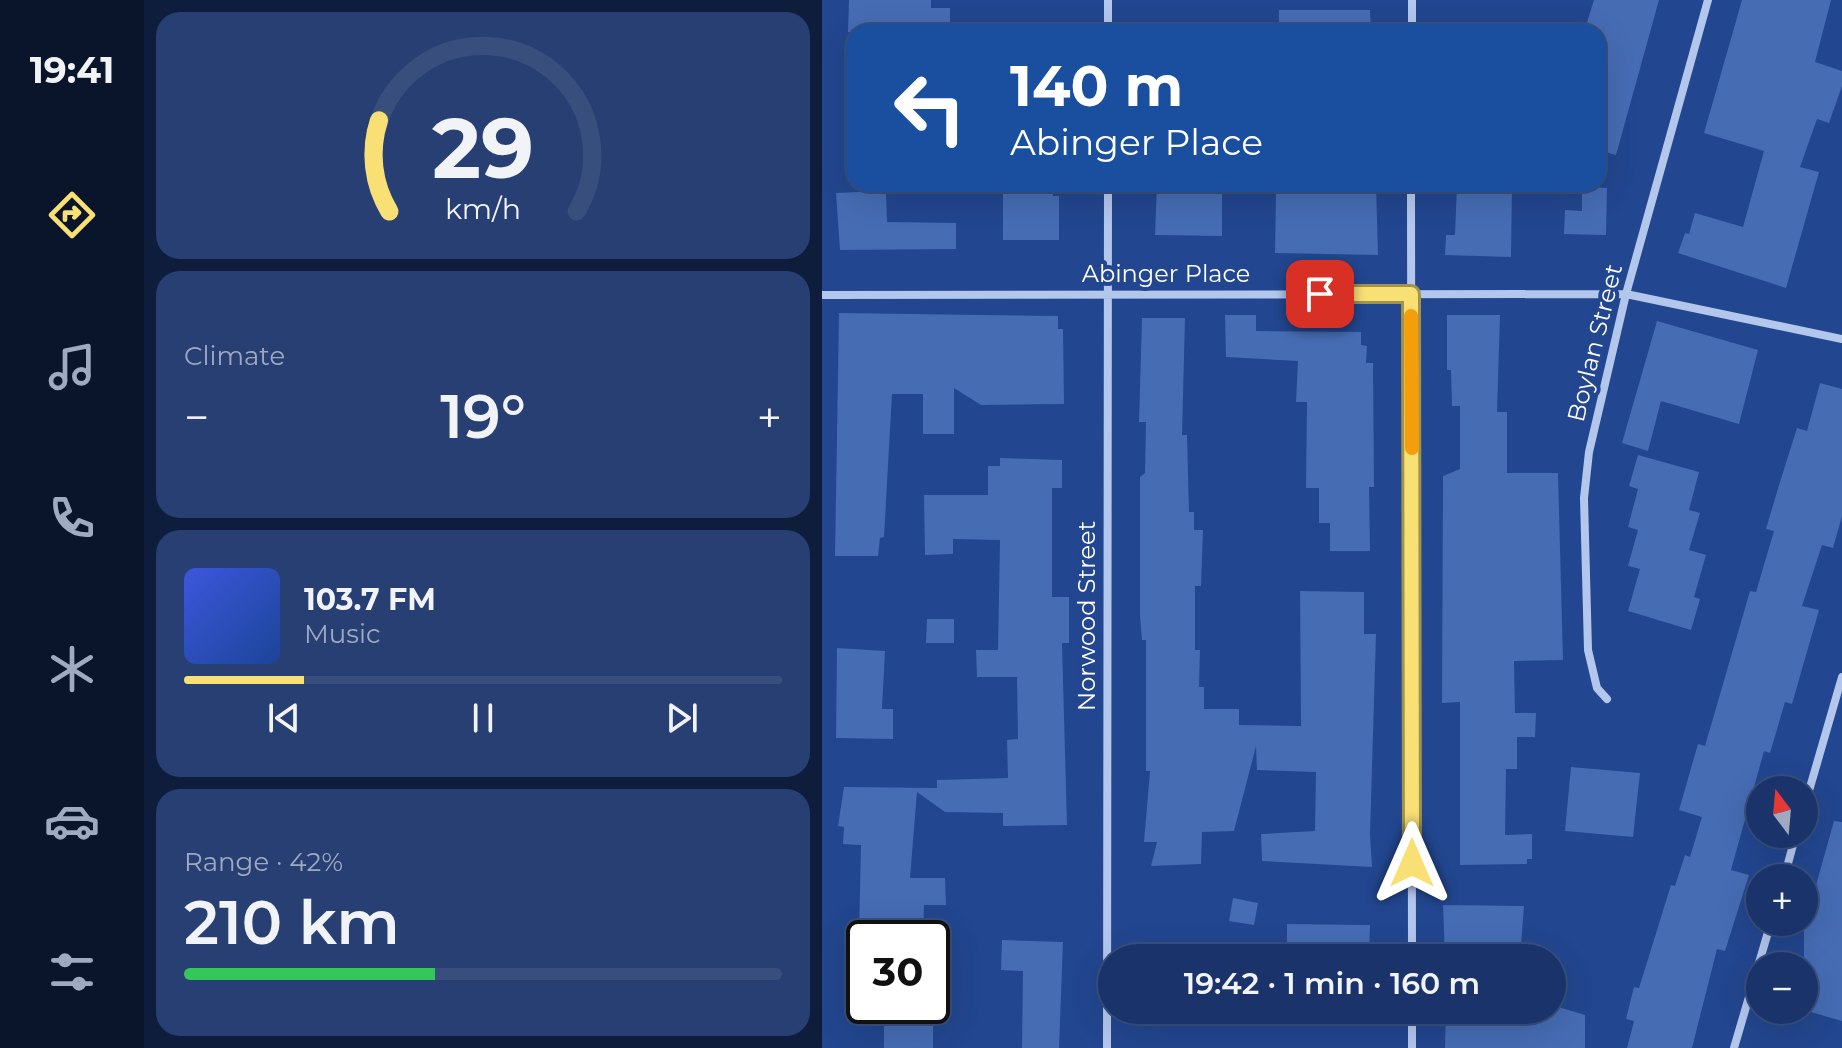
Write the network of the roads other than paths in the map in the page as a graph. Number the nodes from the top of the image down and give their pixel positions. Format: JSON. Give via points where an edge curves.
{"nodes":[{"id":1,"x":1108,"y":0,"type":"edge"},
{"id":2,"x":1412,"y":0,"type":"edge"},
{"id":3,"x":1708,"y":0,"type":"edge"},
{"id":4,"x":1108,"y":24,"type":"edge"},
{"id":5,"x":1412,"y":24,"type":"edge"},
{"id":6,"x":1108,"y":192,"type":"edge"},
{"id":7,"x":1411,"y":192,"type":"edge"},
{"id":8,"x":1411,"y":294,"type":"junction"},
{"id":9,"x":1626,"y":294,"type":"junction"},
{"id":10,"x":822,"y":295,"type":"edge"},
{"id":11,"x":1108,"y":295,"type":"junction"},
{"id":12,"x":1842,"y":339,"type":"edge"},
{"id":13,"x":1842,"y":677,"type":"edge"},
{"id":14,"x":1607,"y":699,"type":"dead end"},
{"id":15,"x":1813,"y":776,"type":"edge"},
{"id":16,"x":1767,"y":936,"type":"edge"},
{"id":17,"x":1412,"y":944,"type":"edge"},
{"id":18,"x":1412,"y":1024,"type":"edge"},
{"id":19,"x":1107,"y":1048,"type":"edge"},
{"id":20,"x":1412,"y":1048,"type":"edge"},
{"id":21,"x":1734,"y":1048,"type":"edge"}],
"edges":[{"from":1,"to":4,"type":"street"},
{"from":2,"to":5,"type":"street"},
{"from":3,"to":9,"type":"street","name":"Boylan Street"},
{"from":6,"to":11,"type":"street","name":"Norwood Street"},
{"from":7,"to":8,"type":"street"},
{"from":8,"to":9,"type":"street","name":"Abinger Place"},
{"from":8,"to":11,"type":"street","name":"Abinger Place"},
{"from":8,"to":17,"type":"street"},
{"from":9,"to":12,"type":"street","name":"Abinger Place"},
{"from":9,"to":14,"type":"street","name":"Boylan Street","via":[[1600,393],[1584,498],[1588,650],[1597,688]]},
{"from":10,"to":11,"type":"street","name":"Abinger Place"},
{"from":11,"to":19,"type":"street","name":"Norwood Street"},
{"from":13,"to":15,"type":"street"},
{"from":16,"to":21,"type":"street"},
{"from":18,"to":20,"type":"street"}]}
